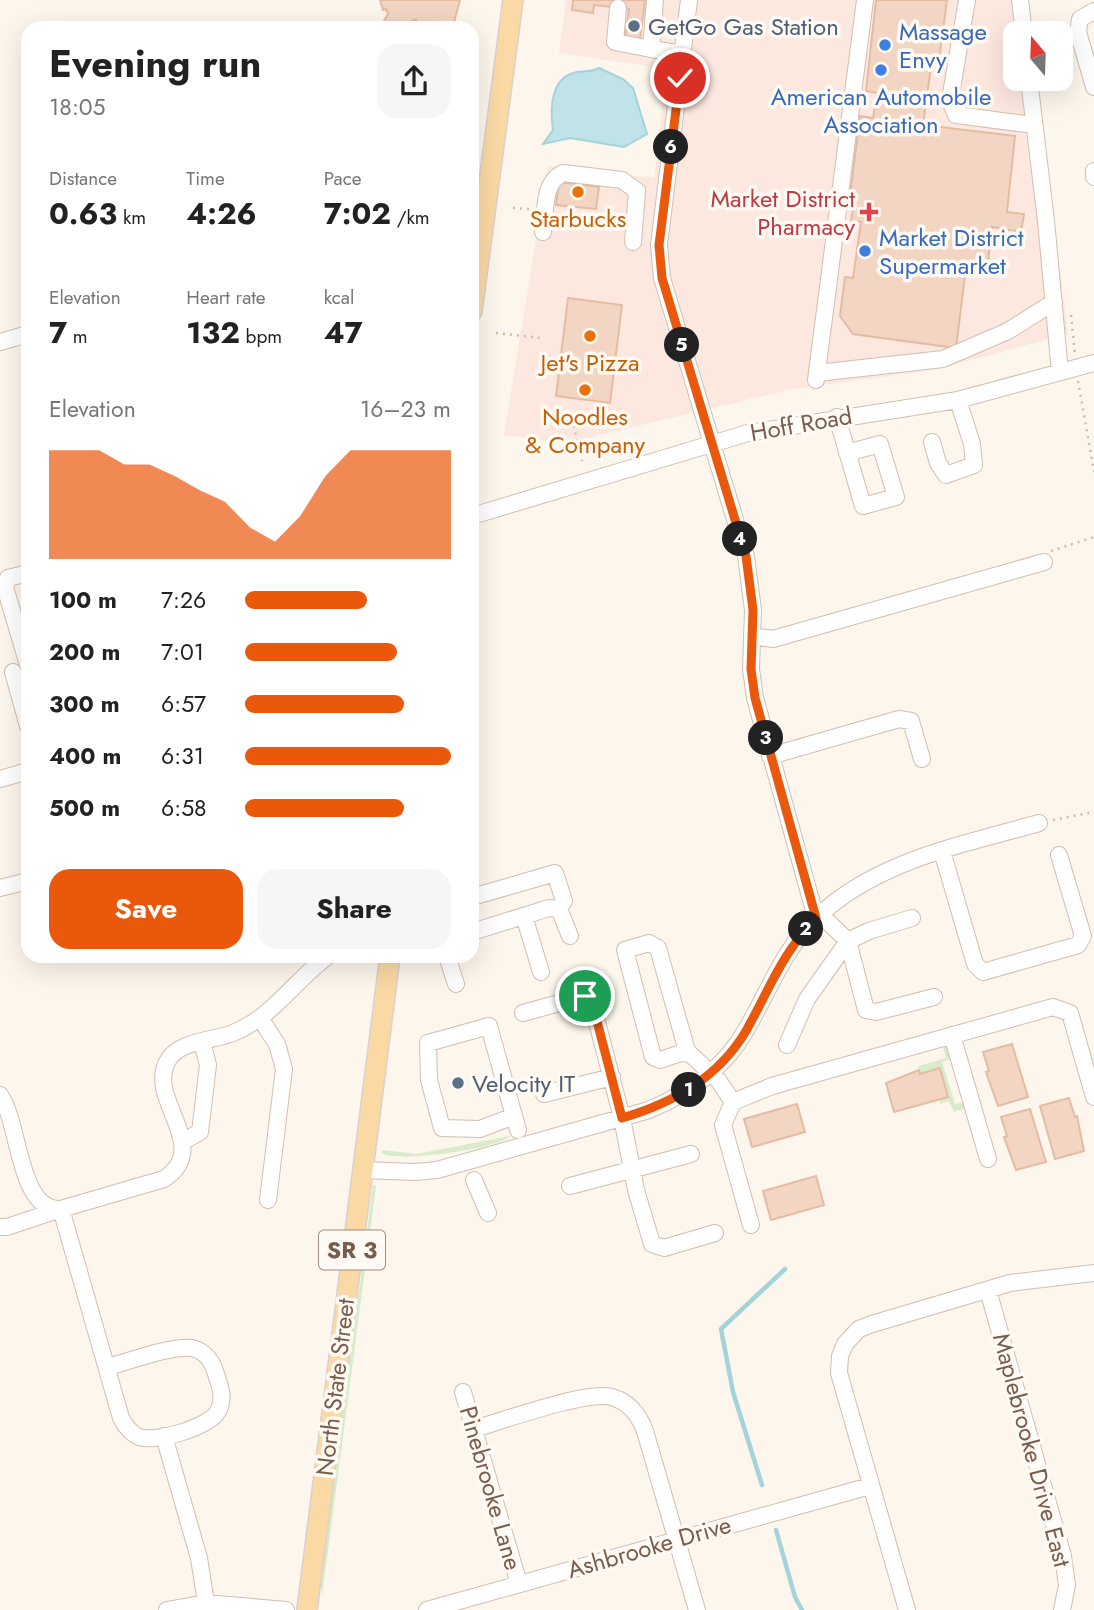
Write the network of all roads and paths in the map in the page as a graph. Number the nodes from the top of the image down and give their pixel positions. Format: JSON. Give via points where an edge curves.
{"nodes":[{"id":1,"x":513,"y":0,"type":"edge"},
{"id":2,"x":655,"y":0,"type":"edge"},
{"id":3,"x":689,"y":0,"type":"edge"},
{"id":4,"x":865,"y":0,"type":"edge"},
{"id":5,"x":967,"y":0,"type":"edge"},
{"id":6,"x":1020,"y":0,"type":"edge"},
{"id":7,"x":618,"y":8,"type":"dead end"},
{"id":8,"x":1094,"y":11,"type":"edge"},
{"id":9,"x":1023,"y":21,"type":"edge"},
{"id":10,"x":650,"y":48,"type":"junction"},
{"id":11,"x":683,"y":54,"type":"junction"},
{"id":12,"x":1094,"y":87,"type":"edge"},
{"id":13,"x":1030,"y":91,"type":"edge"},
{"id":14,"x":1034,"y":125,"type":"junction"},
{"id":15,"x":1094,"y":171,"type":"edge"},
{"id":16,"x":1094,"y":177,"type":"edge"},
{"id":17,"x":543,"y":232,"type":"dead end"},
{"id":18,"x":633,"y":242,"type":"dead end"},
{"id":19,"x":479,"y":247,"type":"edge"},
{"id":20,"x":1054,"y":302,"type":"junction"},
{"id":21,"x":496,"y":333,"type":"dead end"},
{"id":22,"x":21,"y":336,"type":"edge"},
{"id":23,"x":541,"y":338,"type":"dead end"},
{"id":24,"x":0,"y":342,"type":"edge"},
{"id":25,"x":1094,"y":363,"type":"edge"},
{"id":26,"x":1060,"y":372,"type":"junction"},
{"id":27,"x":1078,"y":379,"type":"dead end"},
{"id":28,"x":958,"y":400,"type":"junction"},
{"id":29,"x":836,"y":417,"type":"junction"},
{"id":30,"x":572,"y":419,"type":"dead end"},
{"id":31,"x":932,"y":442,"type":"dead end"},
{"id":32,"x":711,"y":443,"type":"junction"},
{"id":33,"x":848,"y":453,"type":"dead end"},
{"id":34,"x":582,"y":461,"type":"dead end"},
{"id":35,"x":1094,"y":472,"type":"edge"},
{"id":36,"x":479,"y":513,"type":"edge"},
{"id":37,"x":1094,"y":537,"type":"edge"},
{"id":38,"x":1042,"y":558,"type":"joint"},
{"id":39,"x":21,"y":575,"type":"edge"},
{"id":40,"x":752,"y":636,"type":"junction"},
{"id":41,"x":17,"y":670,"type":"edge"},
{"id":42,"x":21,"y":690,"type":"edge"},
{"id":43,"x":770,"y":756,"type":"junction"},
{"id":44,"x":922,"y":759,"type":"dead end"},
{"id":45,"x":21,"y":773,"type":"edge"},
{"id":46,"x":0,"y":779,"type":"edge"},
{"id":47,"x":1094,"y":812,"type":"edge"},
{"id":48,"x":1039,"y":823,"type":"joint"},
{"id":49,"x":942,"y":851,"type":"junction"},
{"id":50,"x":1059,"y":855,"type":"dead end"},
{"id":51,"x":21,"y":883,"type":"edge"},
{"id":52,"x":0,"y":888,"type":"edge"},
{"id":53,"x":479,"y":895,"type":"edge"},
{"id":54,"x":559,"y":909,"type":"junction"},
{"id":55,"x":524,"y":916,"type":"junction"},
{"id":56,"x":816,"y":918,"type":"junction"},
{"id":57,"x":912,"y":918,"type":"dead end"},
{"id":58,"x":479,"y":930,"type":"edge"},
{"id":59,"x":570,"y":936,"type":"dead end"},
{"id":60,"x":848,"y":941,"type":"junction"},
{"id":61,"x":320,"y":963,"type":"edge"},
{"id":62,"x":389,"y":963,"type":"edge"},
{"id":63,"x":449,"y":963,"type":"edge"},
{"id":64,"x":541,"y":972,"type":"dead end"},
{"id":65,"x":456,"y":984,"type":"dead end"},
{"id":66,"x":934,"y":997,"type":"dead end"},
{"id":67,"x":523,"y":1013,"type":"dead end"},
{"id":68,"x":260,"y":1018,"type":"junction"},
{"id":69,"x":952,"y":1035,"type":"junction"},
{"id":70,"x":202,"y":1042,"type":"junction"},
{"id":71,"x":787,"y":1045,"type":"dead end"},
{"id":72,"x":687,"y":1051,"type":"junction"},
{"id":73,"x":710,"y":1074,"type":"junction"},
{"id":74,"x":612,"y":1077,"type":"junction"},
{"id":75,"x":544,"y":1094,"type":"dead end"},
{"id":76,"x":0,"y":1095,"type":"edge"},
{"id":77,"x":1094,"y":1097,"type":"edge"},
{"id":78,"x":733,"y":1102,"type":"junction"},
{"id":79,"x":622,"y":1118,"type":"junction"},
{"id":80,"x":519,"y":1132,"type":"junction"},
{"id":81,"x":182,"y":1142,"type":"junction"},
{"id":82,"x":691,"y":1154,"type":"dead end"},
{"id":83,"x":988,"y":1159,"type":"dead end"},
{"id":84,"x":471,"y":1169,"type":"junction"},
{"id":85,"x":634,"y":1169,"type":"junction"},
{"id":86,"x":363,"y":1170,"type":"junction"},
{"id":87,"x":570,"y":1186,"type":"dead end"},
{"id":88,"x":268,"y":1200,"type":"dead end"},
{"id":89,"x":61,"y":1209,"type":"junction"},
{"id":90,"x":488,"y":1213,"type":"dead end"},
{"id":91,"x":751,"y":1225,"type":"dead end"},
{"id":92,"x":0,"y":1227,"type":"edge"},
{"id":93,"x":715,"y":1233,"type":"dead end"},
{"id":94,"x":1094,"y":1273,"type":"edge"},
{"id":95,"x":988,"y":1290,"type":"junction"},
{"id":96,"x":107,"y":1367,"type":"junction"},
{"id":97,"x":463,"y":1392,"type":"dead end"},
{"id":98,"x":474,"y":1429,"type":"junction"},
{"id":99,"x":164,"y":1436,"type":"junction"},
{"id":100,"x":870,"y":1486,"type":"junction"},
{"id":101,"x":677,"y":1539,"type":"junction"},
{"id":102,"x":519,"y":1584,"type":"junction"},
{"id":103,"x":206,"y":1603,"type":"junction"},
{"id":104,"x":167,"y":1610,"type":"edge"},
{"id":105,"x":286,"y":1610,"type":"edge"},
{"id":106,"x":307,"y":1610,"type":"edge"},
{"id":107,"x":427,"y":1610,"type":"edge"},
{"id":108,"x":696,"y":1610,"type":"edge"},
{"id":109,"x":907,"y":1610,"type":"edge"},
{"id":110,"x":1062,"y":1610,"type":"edge"}],
"edges":[{"from":1,"to":19,"type":"main road"},
{"from":2,"to":10,"type":"street"},
{"from":3,"to":11,"type":"street"},
{"from":4,"to":20,"type":"street","via":[[816,376],[943,359],[1008,331]]},
{"from":5,"to":14,"type":"street","via":[[951,109],[956,115]]},
{"from":6,"to":9,"type":"street"},
{"from":7,"to":10,"type":"street","via":[[615,42]]},
{"from":8,"to":12,"type":"street","via":[[1080,19],[1078,32]]},
{"from":10,"to":11,"type":"street"},
{"from":11,"to":32,"type":"street","via":[[659,245],[662,278]]},
{"from":13,"to":14,"type":"street"},
{"from":14,"to":20,"type":"street"},
{"from":15,"to":16,"type":"street"},
{"from":17,"to":18,"type":"street","via":[[549,185],[562,173],[622,180],[637,191]]},
{"from":20,"to":26,"type":"street"},
{"from":21,"to":23,"type":"path"},
{"from":22,"to":24,"type":"street"},
{"from":25,"to":26,"type":"street","name":"Hoff Road"},
{"from":26,"to":28,"type":"street","name":"Hoff Road"},
{"from":27,"to":35,"type":"path"},
{"from":28,"to":29,"type":"street","name":"Hoff Road"},
{"from":28,"to":31,"type":"street","via":[[974,466],[946,475]]},
{"from":29,"to":32,"type":"street","name":"Hoff Road"},
{"from":29,"to":33,"type":"street"},
{"from":30,"to":34,"type":"path"},
{"from":32,"to":36,"type":"street","name":"Hoff Road"},
{"from":32,"to":40,"type":"street","via":[[746,556]]},
{"from":37,"to":38,"type":"path"},
{"from":38,"to":40,"type":"street","via":[[772,639]]},
{"from":39,"to":41,"type":"street","via":[[8,578],[5,587]]},
{"from":40,"to":43,"type":"street","via":[[755,698]]},
{"from":41,"to":42,"type":"street"},
{"from":43,"to":44,"type":"street","via":[[899,719],[911,721]]},
{"from":43,"to":56,"type":"street"},
{"from":45,"to":46,"type":"street"},
{"from":47,"to":48,"type":"path"},
{"from":48,"to":49,"type":"street"},
{"from":49,"to":50,"type":"street","via":[[975,964],[983,972],[1078,945],[1083,936]]},
{"from":49,"to":56,"type":"street","via":[[865,881]]},
{"from":51,"to":52,"type":"street"},
{"from":53,"to":54,"type":"street","via":[[555,873],[564,901]]},
{"from":54,"to":55,"type":"street"},
{"from":54,"to":59,"type":"street"},
{"from":55,"to":58,"type":"street"},
{"from":55,"to":64,"type":"street"},
{"from":56,"to":60,"type":"street","via":[[827,921]]},
{"from":56,"to":73,"type":"street","via":[[784,956],[745,1033]]},
{"from":57,"to":60,"type":"street"},
{"from":60,"to":66,"type":"street","via":[[866,1010],[876,1012]]},
{"from":60,"to":71,"type":"street","via":[[807,999]]},
{"from":61,"to":68,"type":"street"},
{"from":62,"to":86,"type":"main road","name":"North State Street","number":"SR 3"},
{"from":63,"to":65,"type":"street"},
{"from":67,"to":74,"type":"street","via":[[588,997]]},
{"from":68,"to":70,"type":"street"},
{"from":68,"to":88,"type":"street","via":[[277,1044],[284,1069]]},
{"from":69,"to":77,"type":"street","via":[[1053,1007],[1070,1013]]},
{"from":69,"to":78,"type":"street","via":[[772,1086]]},
{"from":69,"to":83,"type":"street"},
{"from":70,"to":81,"type":"street","via":[[208,1065],[200,1132]]},
{"from":70,"to":81,"type":"street","via":[[172,1055],[163,1073]]},
{"from":72,"to":72,"type":"street","via":[[658,948],[649,943],[625,950],[653,1057],[660,1060]]},
{"from":72,"to":73,"type":"street"},
{"from":73,"to":78,"type":"street"},
{"from":73,"to":79,"type":"street","via":[[673,1100]]},
{"from":74,"to":75,"type":"street"},
{"from":74,"to":79,"type":"street"},
{"from":76,"to":89,"type":"street","via":[[31,1191],[46,1206]]},
{"from":78,"to":91,"type":"street","via":[[723,1125]]},
{"from":79,"to":80,"type":"street"},
{"from":79,"to":85,"type":"street"},
{"from":80,"to":80,"type":"street","via":[[489,1026],[428,1043],[429,1080],[442,1128]]},
{"from":80,"to":84,"type":"street"},
{"from":81,"to":89,"type":"street","via":[[179,1166],[164,1179]]},
{"from":82,"to":85,"type":"street"},
{"from":84,"to":86,"type":"street"},
{"from":84,"to":90,"type":"street"},
{"from":85,"to":87,"type":"street"},
{"from":85,"to":93,"type":"street","via":[[652,1244],[664,1248]]},
{"from":86,"to":106,"type":"main road","name":"North State Street","number":"SR 3"},
{"from":89,"to":92,"type":"street"},
{"from":89,"to":96,"type":"street"},
{"from":94,"to":95,"type":"street","via":[[1020,1281]]},
{"from":95,"to":100,"type":"street","via":[[872,1324],[854,1334],[843,1349],[839,1373]]},
{"from":95,"to":110,"type":"street","name":"Maplebrooke Drive East","via":[[1063,1556],[1067,1585]]},
{"from":96,"to":99,"type":"street","via":[[126,1427],[141,1438]]},
{"from":96,"to":99,"type":"street","via":[[183,1348],[209,1358],[222,1392],[219,1410],[205,1424]]},
{"from":97,"to":98,"type":"street","name":"Pinebrooke Lane"},
{"from":98,"to":101,"type":"street","via":[[592,1396],[622,1401],[645,1430]]},
{"from":98,"to":102,"type":"street","name":"Pinebrooke Lane"},
{"from":99,"to":103,"type":"street"},
{"from":100,"to":101,"type":"street","name":"Ashbrooke Drive"},
{"from":100,"to":109,"type":"street"},
{"from":101,"to":102,"type":"street","name":"Ashbrooke Drive"},
{"from":101,"to":108,"type":"street"},
{"from":102,"to":107,"type":"street","name":"Ashbrooke Drive"},
{"from":103,"to":104,"type":"street"},
{"from":103,"to":105,"type":"street"}]}
